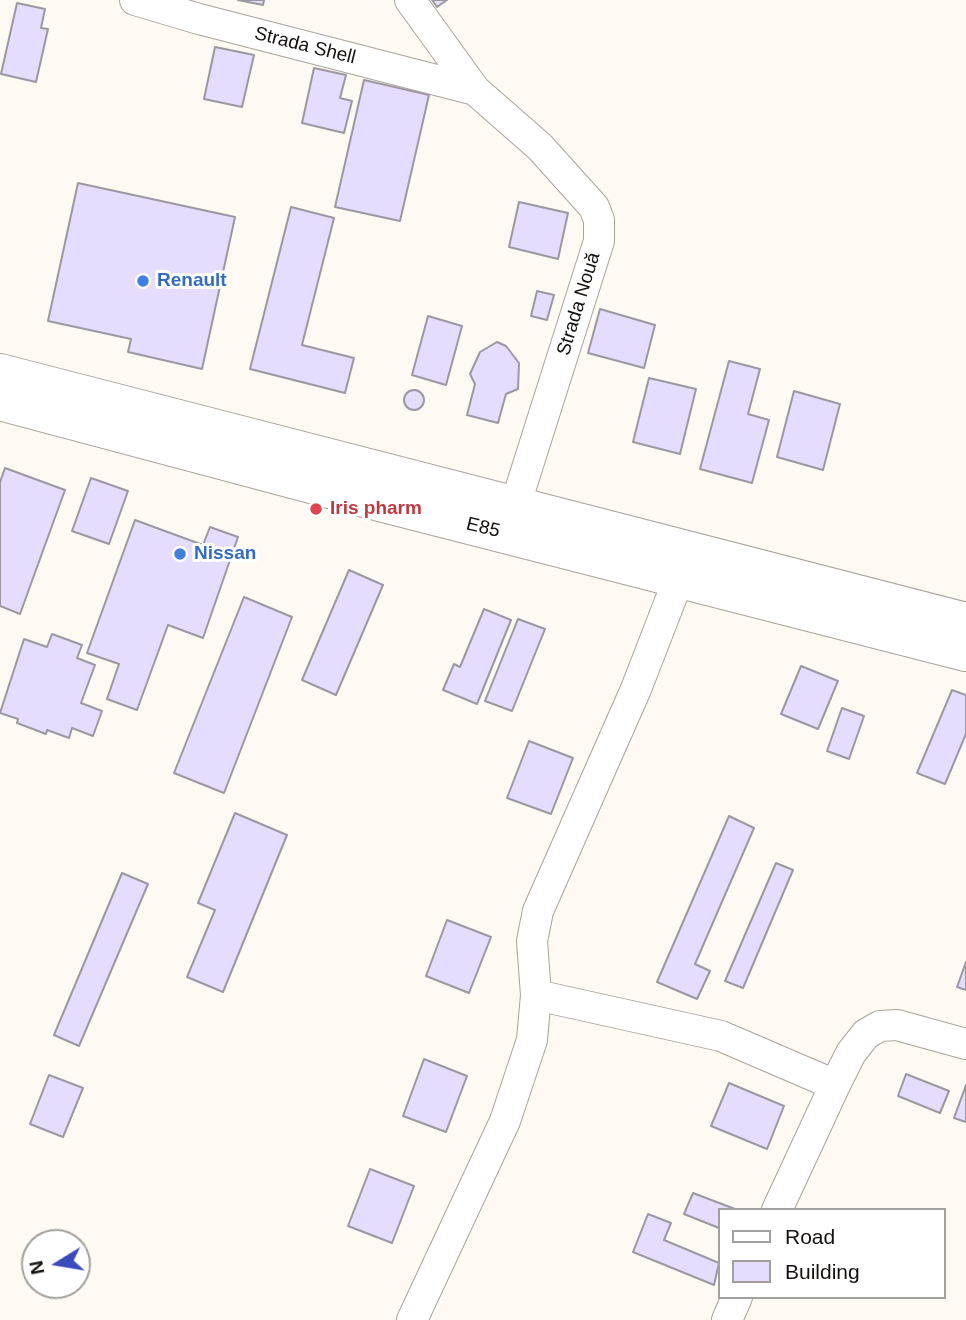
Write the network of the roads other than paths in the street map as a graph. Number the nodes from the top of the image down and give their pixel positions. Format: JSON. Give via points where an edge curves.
{"nodes":[{"id":1,"x":135,"y":0,"type":"edge"},
{"id":2,"x":410,"y":0,"type":"edge"},
{"id":3,"x":475,"y":90,"type":"junction"},
{"id":4,"x":0,"y":373,"type":"edge"},
{"id":5,"x":0,"y":401,"type":"edge"},
{"id":6,"x":515,"y":506,"type":"junction"},
{"id":7,"x":679,"y":578,"type":"junction"},
{"id":8,"x":966,"y":622,"type":"edge"},
{"id":9,"x":966,"y":652,"type":"edge"},
{"id":10,"x":536,"y":995,"type":"junction"},
{"id":11,"x":966,"y":1044,"type":"edge"},
{"id":12,"x":835,"y":1084,"type":"junction"},
{"id":13,"x":778,"y":1208,"type":"edge"},
{"id":14,"x":736,"y":1299,"type":"edge"},
{"id":15,"x":412,"y":1320,"type":"edge"},
{"id":16,"x":727,"y":1320,"type":"edge"}],
"edges":[{"from":1,"to":3,"type":"street","name":"Strada Shell"},
{"from":2,"to":3,"type":"street","name":"Strada Nouă"},
{"from":3,"to":6,"type":"street","name":"Strada Nouă","via":[[540,147],[594,206],[599,220],[599,241]]},
{"from":4,"to":6,"type":"main road","name":"E85"},
{"from":5,"to":7,"type":"main road","name":"E85"},
{"from":6,"to":8,"type":"main road","name":"E85"},
{"from":7,"to":9,"type":"main road","name":"E85"},
{"from":7,"to":10,"type":"street","via":[[636,689],[538,911],[531,942]]},
{"from":10,"to":12,"type":"street","via":[[721,1036]]},
{"from":10,"to":15,"type":"street","via":[[532,1040],[505,1121]]},
{"from":11,"to":12,"type":"street","via":[[897,1025],[880,1026],[866,1034],[851,1053]]},
{"from":12,"to":13,"type":"street"},
{"from":14,"to":16,"type":"street"}]}
